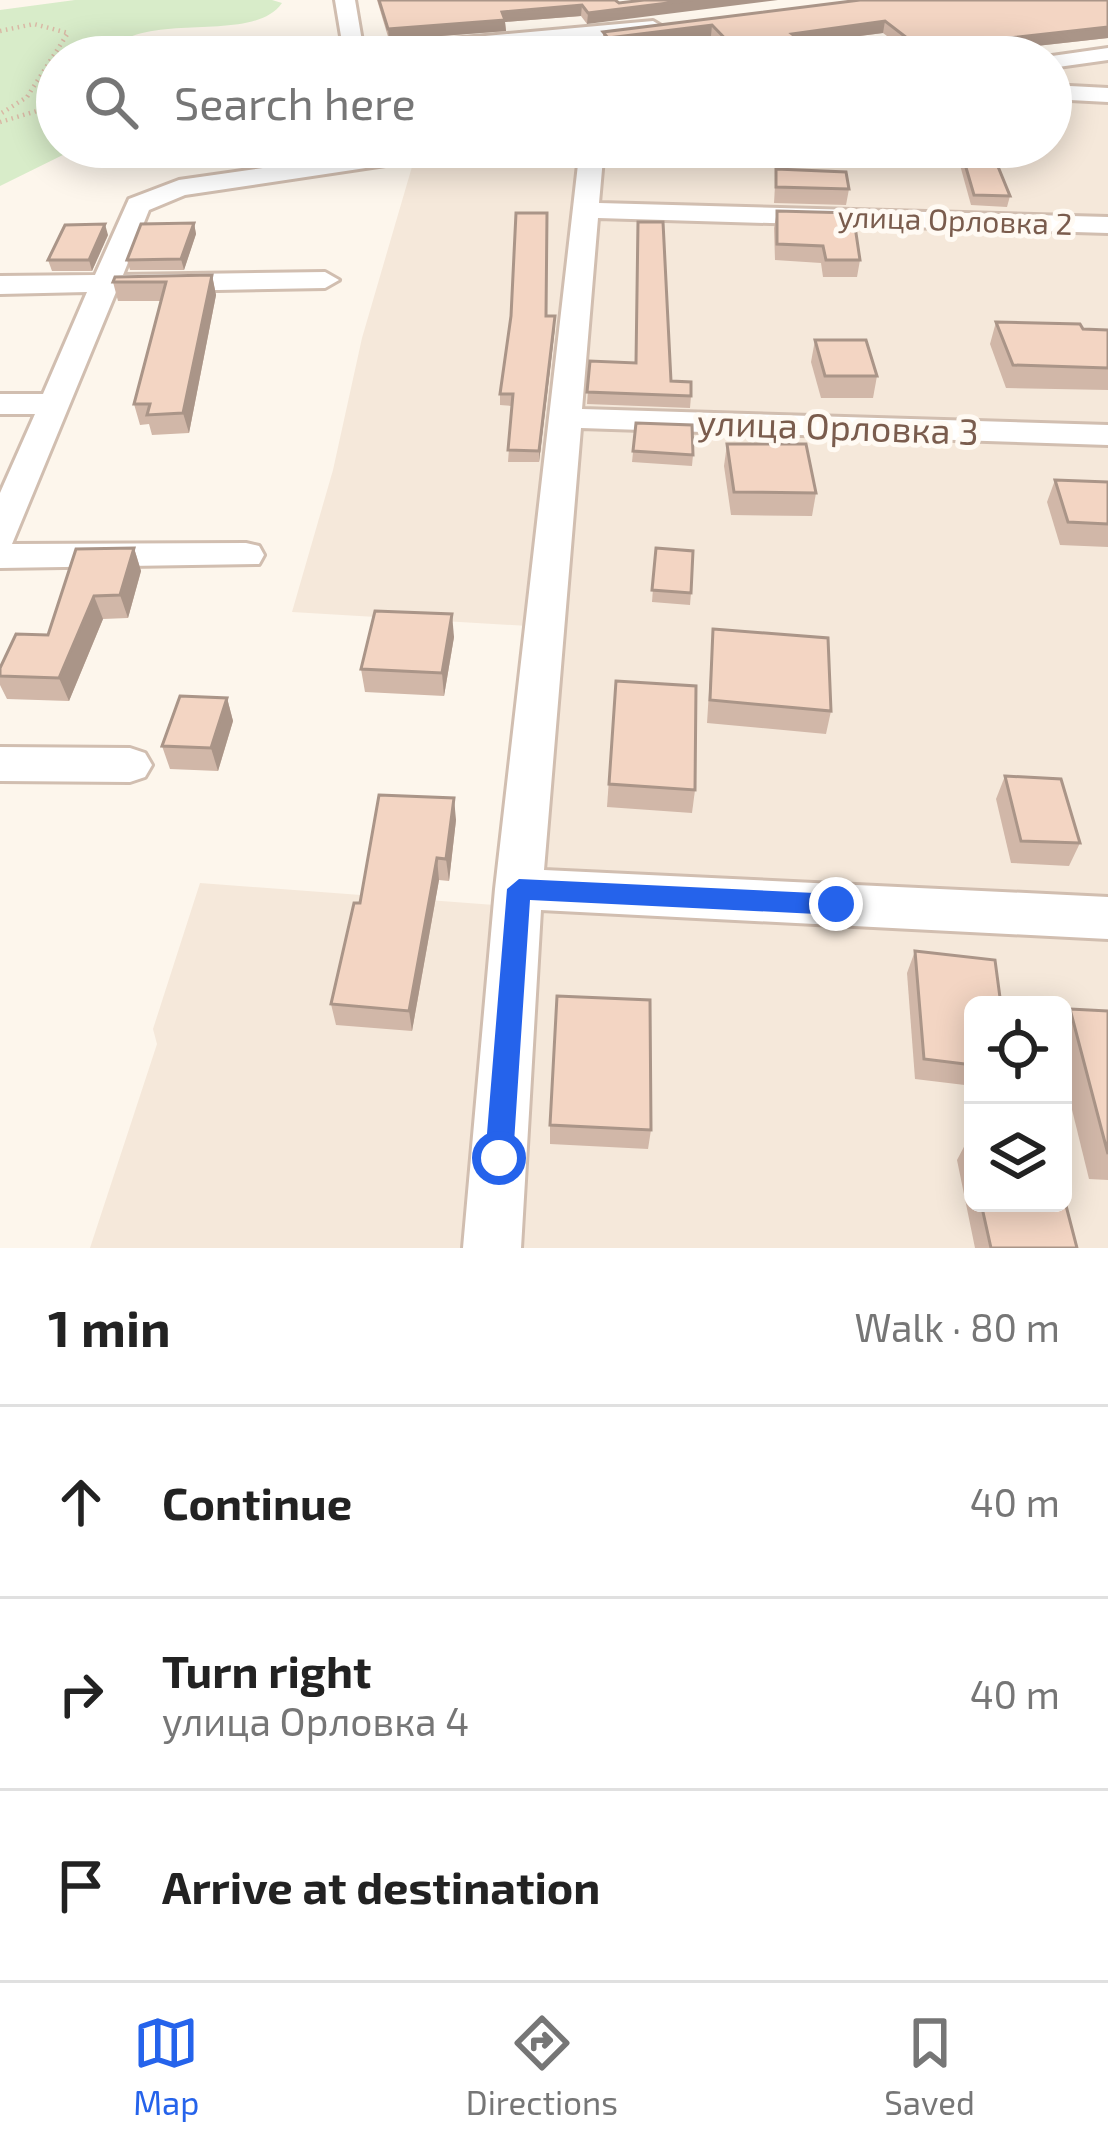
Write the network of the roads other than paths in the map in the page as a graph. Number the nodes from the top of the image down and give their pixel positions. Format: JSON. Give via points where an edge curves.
{"nodes":[{"id":1,"x":346,"y":0,"type":"edge"},
{"id":2,"x":682,"y":23,"type":"edge"},
{"id":3,"x":351,"y":36,"type":"edge"},
{"id":4,"x":540,"y":36,"type":"edge"},
{"id":5,"x":1108,"y":54,"type":"edge"},
{"id":6,"x":1072,"y":59,"type":"edge"},
{"id":7,"x":1072,"y":93,"type":"edge"},
{"id":8,"x":1108,"y":94,"type":"edge"},
{"id":9,"x":316,"y":168,"type":"edge"},
{"id":10,"x":590,"y":168,"type":"edge"},
{"id":11,"x":587,"y":210,"type":"junction"},
{"id":12,"x":1108,"y":225,"type":"edge"},
{"id":13,"x":325,"y":280,"type":"dead end"},
{"id":14,"x":105,"y":283,"type":"junction"},
{"id":15,"x":0,"y":285,"type":"edge"},
{"id":16,"x":0,"y":404,"type":"edge"},
{"id":17,"x":52,"y":404,"type":"junction"},
{"id":18,"x":569,"y":418,"type":"junction"},
{"id":19,"x":1108,"y":435,"type":"edge"},
{"id":20,"x":0,"y":535,"type":"edge"},
{"id":21,"x":0,"y":556,"type":"edge"},
{"id":22,"x":246,"y":556,"type":"dead end"},
{"id":23,"x":0,"y":764,"type":"edge"},
{"id":24,"x":130,"y":765,"type":"dead end"},
{"id":25,"x":519,"y":889,"type":"junction"},
{"id":26,"x":1108,"y":918,"type":"edge"},
{"id":27,"x":492,"y":1248,"type":"edge"}],
"edges":[{"from":1,"to":3,"type":"street"},
{"from":2,"to":4,"type":"street"},
{"from":5,"to":6,"type":"street"},
{"from":7,"to":8,"type":"street"},
{"from":9,"to":14,"type":"street","via":[[179,188],[138,205]]},
{"from":10,"to":11,"type":"street"},
{"from":11,"to":12,"type":"street","name":"улица Орловка 2"},
{"from":11,"to":18,"type":"street"},
{"from":13,"to":14,"type":"street"},
{"from":14,"to":15,"type":"street"},
{"from":14,"to":17,"type":"street"},
{"from":16,"to":17,"type":"street"},
{"from":17,"to":20,"type":"street"},
{"from":18,"to":19,"type":"street","name":"улица Орловка 3"},
{"from":18,"to":25,"type":"street"},
{"from":21,"to":22,"type":"street"},
{"from":23,"to":24,"type":"street"},
{"from":25,"to":26,"type":"street"},
{"from":25,"to":27,"type":"street"}]}
